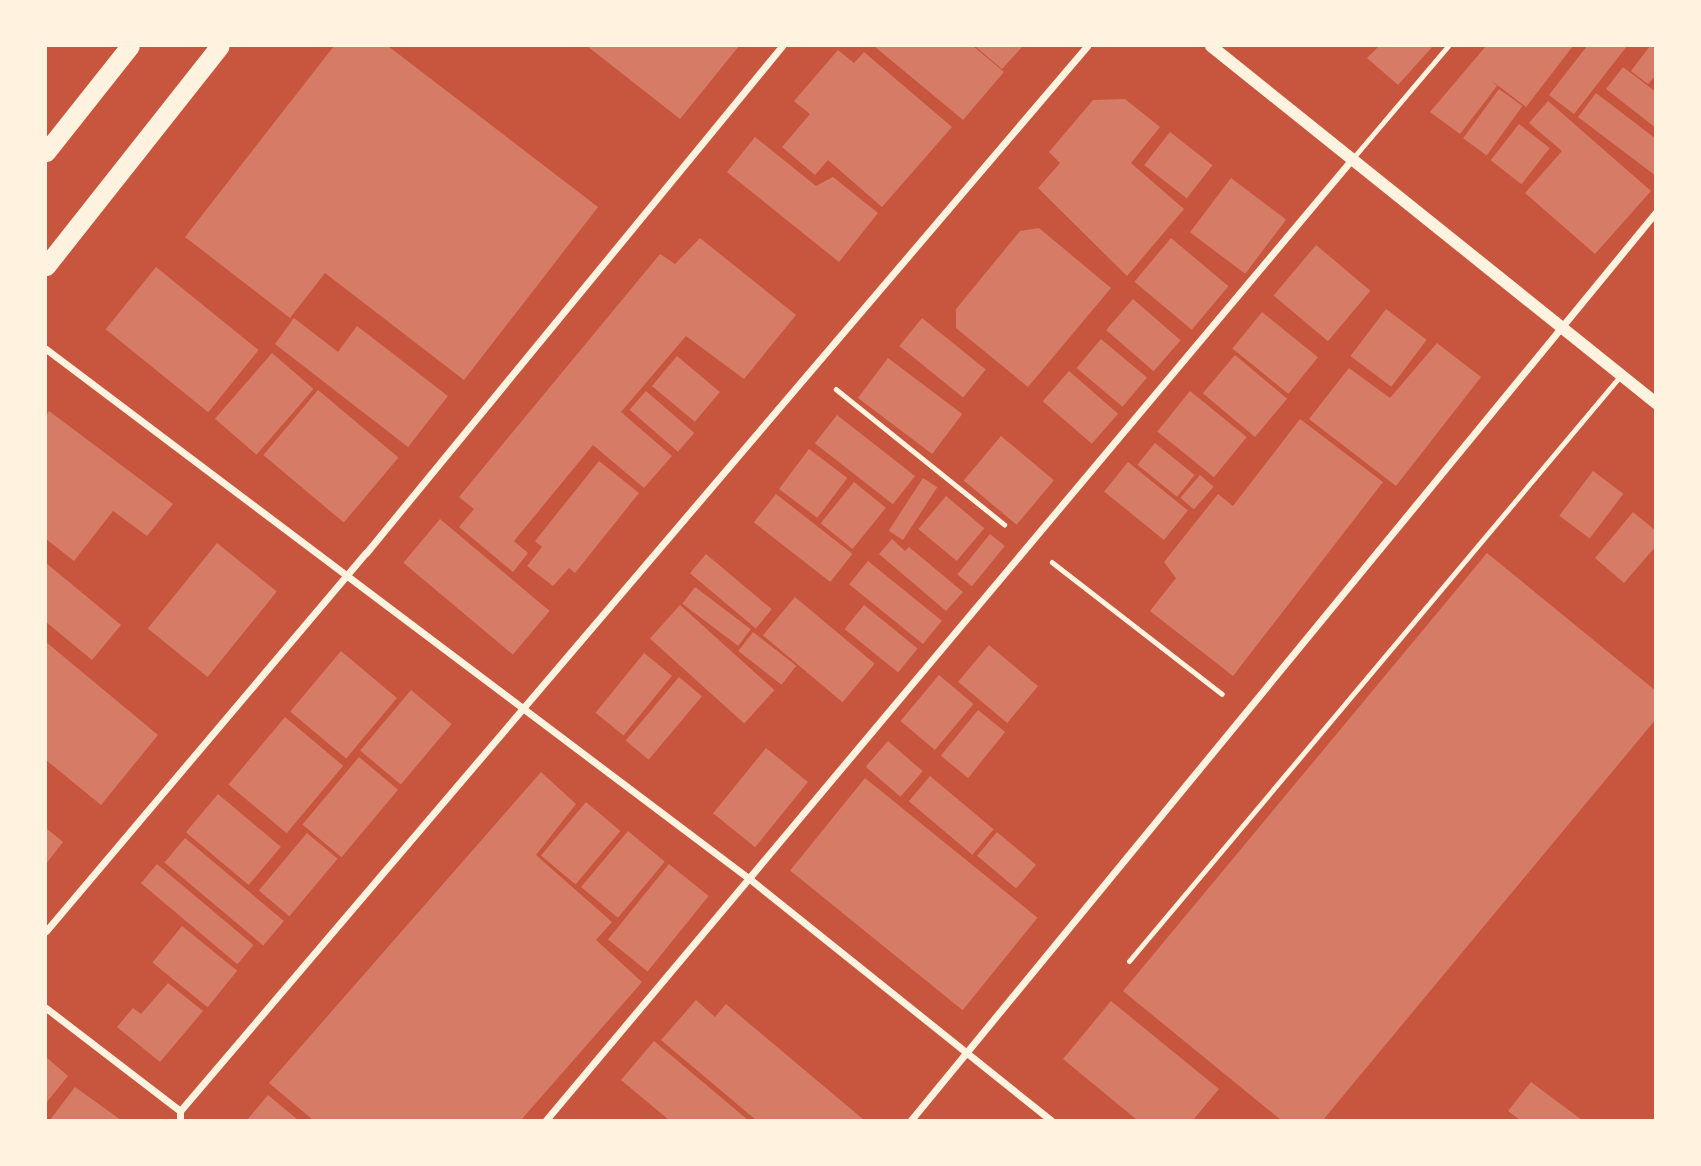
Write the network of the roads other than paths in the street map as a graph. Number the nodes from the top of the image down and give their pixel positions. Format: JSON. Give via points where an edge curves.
{"nodes":[{"id":1,"x":130,"y":46,"type":"edge"},
{"id":2,"x":220,"y":46,"type":"edge"},
{"id":3,"x":782,"y":46,"type":"edge"},
{"id":4,"x":1087,"y":46,"type":"edge"},
{"id":5,"x":1211,"y":46,"type":"edge"},
{"id":6,"x":1448,"y":46,"type":"edge"},
{"id":7,"x":46,"y":152,"type":"edge"},
{"id":8,"x":1352,"y":159,"type":"junction"},
{"id":9,"x":1656,"y":212,"type":"edge"},
{"id":10,"x":46,"y":265,"type":"edge"},
{"id":11,"x":1559,"y":325,"type":"junction"},
{"id":12,"x":46,"y":349,"type":"edge"},
{"id":13,"x":1621,"y":375,"type":"junction"},
{"id":14,"x":1656,"y":403,"type":"edge"},
{"id":15,"x":348,"y":575,"type":"junction"},
{"id":16,"x":523,"y":706,"type":"junction"},
{"id":17,"x":751,"y":880,"type":"junction"},
{"id":18,"x":46,"y":931,"type":"edge"},
{"id":19,"x":1129,"y":961,"type":"dead end"},
{"id":20,"x":46,"y":1008,"type":"edge"},
{"id":21,"x":967,"y":1054,"type":"junction"},
{"id":22,"x":180,"y":1111,"type":"junction"},
{"id":23,"x":180,"y":1121,"type":"edge"},
{"id":24,"x":546,"y":1121,"type":"edge"},
{"id":25,"x":911,"y":1121,"type":"edge"},
{"id":26,"x":1052,"y":1121,"type":"edge"}],
"edges":[{"from":1,"to":7,"type":"highway"},
{"from":2,"to":10,"type":"highway"},
{"from":3,"to":15,"type":"street"},
{"from":4,"to":16,"type":"street"},
{"from":5,"to":8,"type":"street"},
{"from":6,"to":8,"type":"lane"},
{"from":8,"to":11,"type":"street"},
{"from":8,"to":17,"type":"street"},
{"from":9,"to":11,"type":"street"},
{"from":11,"to":13,"type":"street"},
{"from":11,"to":21,"type":"street"},
{"from":12,"to":15,"type":"street"},
{"from":13,"to":14,"type":"street"},
{"from":13,"to":19,"type":"lane"},
{"from":15,"to":16,"type":"street"},
{"from":15,"to":18,"type":"street"},
{"from":16,"to":17,"type":"street"},
{"from":16,"to":22,"type":"street"},
{"from":17,"to":21,"type":"street"},
{"from":17,"to":24,"type":"street"},
{"from":20,"to":22,"type":"street"},
{"from":21,"to":25,"type":"street"},
{"from":21,"to":26,"type":"street"},
{"from":22,"to":23,"type":"street"}]}
